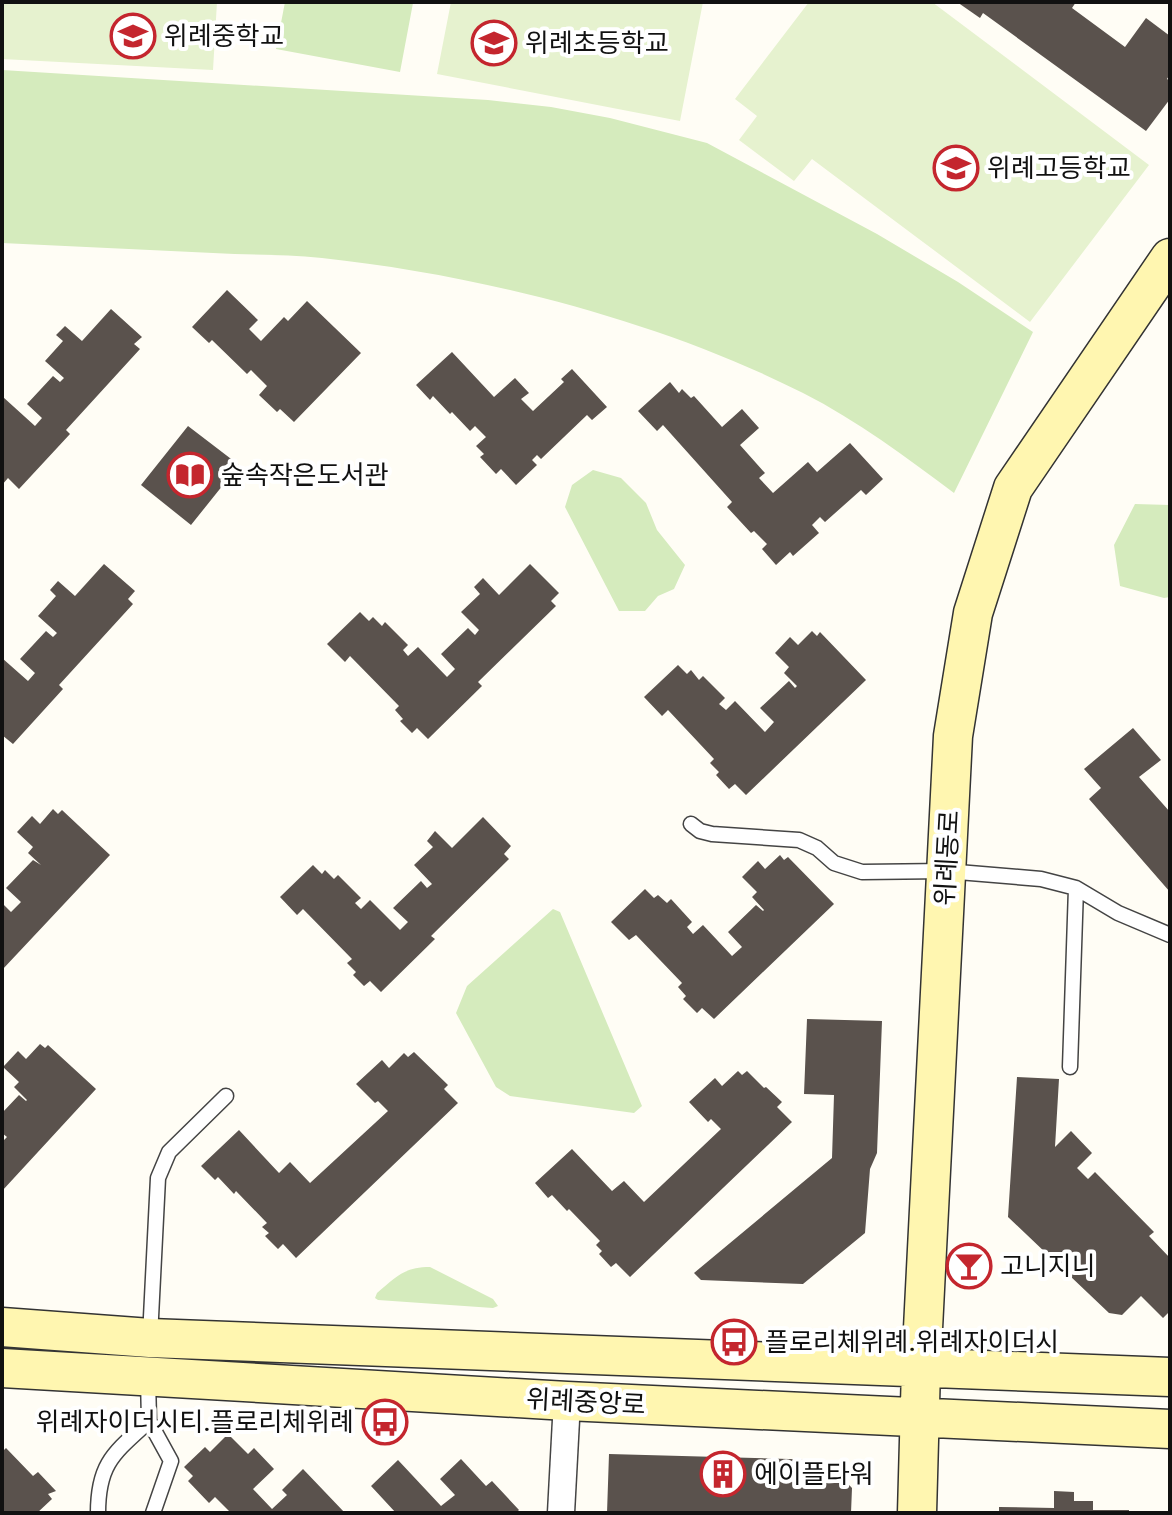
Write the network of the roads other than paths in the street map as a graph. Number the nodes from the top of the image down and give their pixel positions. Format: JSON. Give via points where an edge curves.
{"nodes":[{"id":1,"x":1170,"y":258,"type":"edge"},
{"id":2,"x":691,"y":824,"type":"dead end"},
{"id":3,"x":946,"y":871,"type":"junction"},
{"id":4,"x":1076,"y":888,"type":"junction"},
{"id":5,"x":1170,"y":935,"type":"edge"},
{"id":6,"x":1070,"y":1067,"type":"dead end"},
{"id":7,"x":226,"y":1096,"type":"dead end"},
{"id":8,"x":2,"y":1327,"type":"edge"},
{"id":9,"x":149,"y":1357,"type":"junction"},
{"id":10,"x":2,"y":1368,"type":"edge"},
{"id":11,"x":921,"y":1368,"type":"junction"},
{"id":12,"x":1170,"y":1377,"type":"edge"},
{"id":13,"x":567,"y":1401,"type":"junction"},
{"id":14,"x":922,"y":1417,"type":"junction"},
{"id":15,"x":149,"y":1421,"type":"junction"},
{"id":16,"x":1170,"y":1429,"type":"edge"},
{"id":17,"x":98,"y":1513,"type":"edge"},
{"id":18,"x":153,"y":1513,"type":"edge"},
{"id":19,"x":561,"y":1513,"type":"edge"},
{"id":20,"x":917,"y":1513,"type":"edge"}],
"edges":[{"from":1,"to":3,"type":"main road","name":"위례동로","via":[[1013,488],[973,613],[953,736]]},
{"from":2,"to":3,"type":"lane","via":[[712,834],[799,840],[834,863],[862,872]]},
{"from":3,"to":4,"type":"lane","via":[[1041,879]]},
{"from":3,"to":11,"type":"main road","name":"위례동로"},
{"from":4,"to":5,"type":"lane"},
{"from":4,"to":6,"type":"lane"},
{"from":7,"to":9,"type":"lane","via":[[169,1152],[158,1178]]},
{"from":8,"to":9,"type":"main road","name":"위례중앙로"},
{"from":9,"to":10,"type":"main road","name":"위례중앙로"},
{"from":9,"to":11,"type":"main road","name":"위례중앙로"},
{"from":9,"to":13,"type":"main road","name":"위례중앙로"},
{"from":9,"to":15,"type":"lane"},
{"from":11,"to":12,"type":"main road","name":"위례중앙로"},
{"from":11,"to":14,"type":"main road","name":"위례동로"},
{"from":13,"to":14,"type":"main road","name":"위례중앙로"},
{"from":13,"to":19,"type":"street"},
{"from":14,"to":16,"type":"main road","name":"위례중앙로"},
{"from":14,"to":20,"type":"main road","name":"위례동로"},
{"from":15,"to":17,"type":"lane","via":[[111,1456],[98,1487]]},
{"from":15,"to":18,"type":"lane","via":[[171,1461]]}]}
